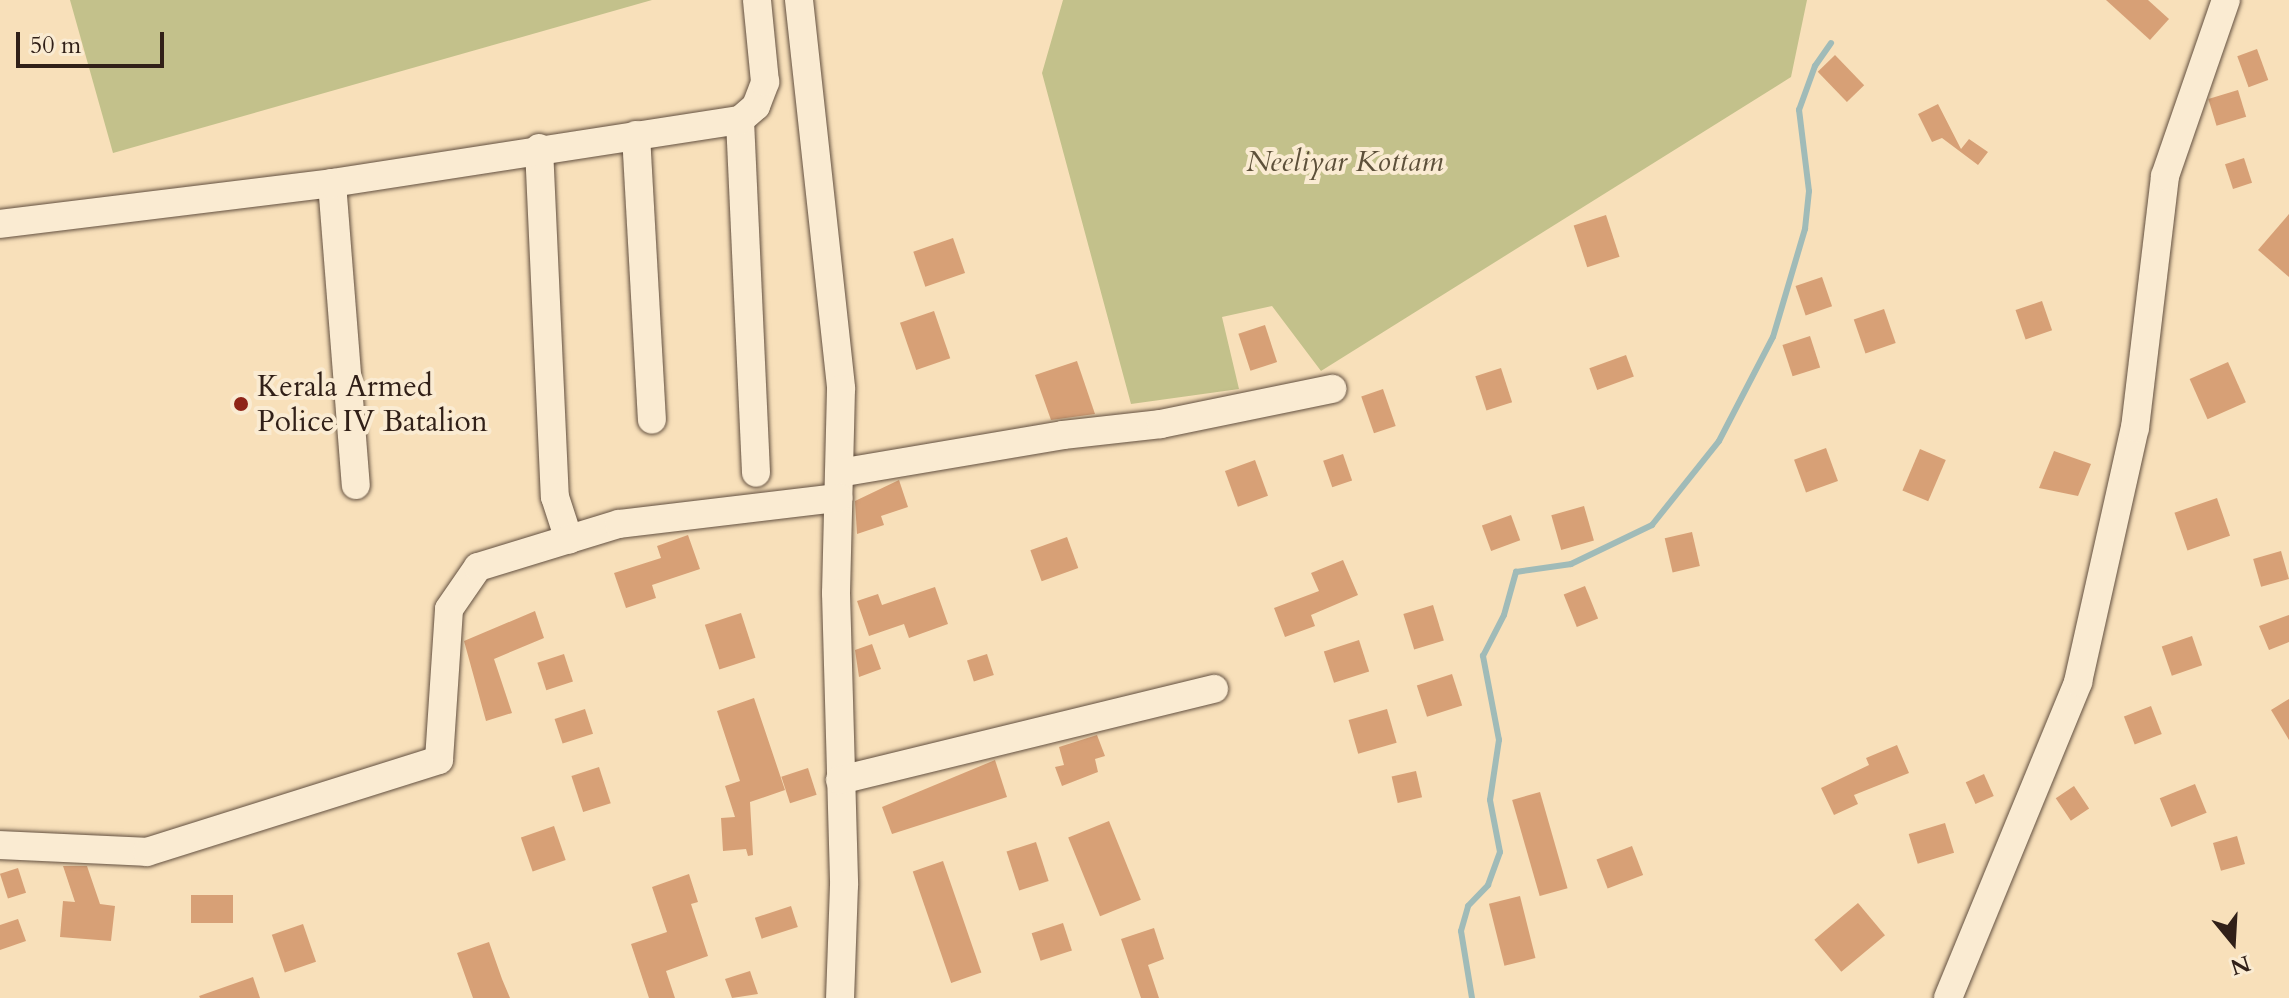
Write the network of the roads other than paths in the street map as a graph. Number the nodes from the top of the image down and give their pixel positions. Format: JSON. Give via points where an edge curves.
{"nodes":[{"id":1,"x":757,"y":0,"type":"edge"},
{"id":2,"x":799,"y":0,"type":"edge"},
{"id":3,"x":2224,"y":1,"type":"edge"},
{"id":4,"x":740,"y":120,"type":"junction"},
{"id":5,"x":636,"y":135,"type":"junction"},
{"id":6,"x":539,"y":148,"type":"junction"},
{"id":7,"x":332,"y":183,"type":"junction"},
{"id":8,"x":0,"y":224,"type":"edge"},
{"id":9,"x":1332,"y":389,"type":"dead end"},
{"id":10,"x":652,"y":420,"type":"dead end"},
{"id":11,"x":756,"y":473,"type":"dead end"},
{"id":12,"x":356,"y":485,"type":"dead end"},
{"id":13,"x":839,"y":485,"type":"junction"},
{"id":14,"x":569,"y":540,"type":"junction"},
{"id":15,"x":1214,"y":689,"type":"dead end"},
{"id":16,"x":840,"y":780,"type":"junction"},
{"id":17,"x":0,"y":845,"type":"edge"},
{"id":18,"x":840,"y":998,"type":"edge"},
{"id":19,"x":1948,"y":998,"type":"edge"}],
"edges":[{"from":1,"to":4,"type":"street","via":[[765,82],[756,106]]},
{"from":2,"to":13,"type":"street","via":[[841,389]]},
{"from":3,"to":19,"type":"street","via":[[2165,176],[2135,428],[2078,682]]},
{"from":4,"to":5,"type":"street"},
{"from":4,"to":11,"type":"street"},
{"from":5,"to":6,"type":"street"},
{"from":5,"to":10,"type":"street"},
{"from":6,"to":7,"type":"street"},
{"from":6,"to":14,"type":"street","via":[[555,497]]},
{"from":7,"to":8,"type":"street"},
{"from":7,"to":12,"type":"street"},
{"from":9,"to":13,"type":"street","via":[[1161,424],[1063,435]]},
{"from":13,"to":14,"type":"street","via":[[619,524]]},
{"from":13,"to":16,"type":"street"},
{"from":14,"to":17,"type":"street","via":[[478,567],[449,609],[439,760],[147,852]]},
{"from":15,"to":16,"type":"street"},
{"from":16,"to":18,"type":"street"}]}
